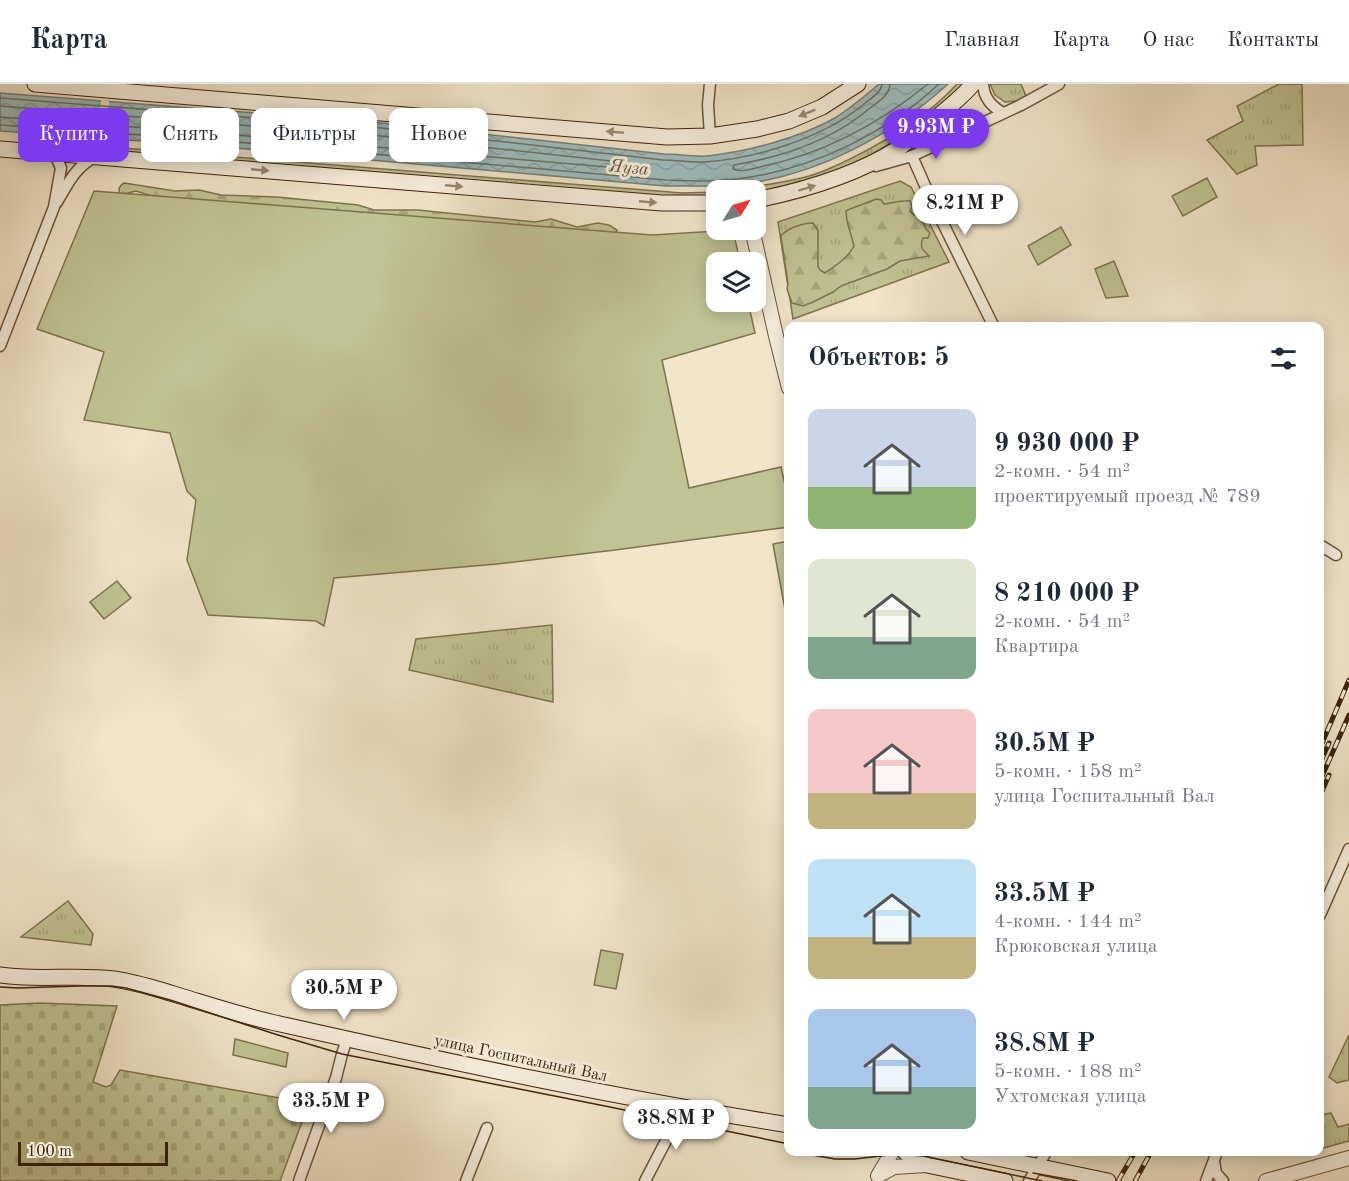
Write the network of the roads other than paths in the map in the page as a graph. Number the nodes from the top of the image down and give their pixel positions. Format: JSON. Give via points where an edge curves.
{"nodes":[{"id":1,"x":35,"y":84,"type":"edge"},
{"id":2,"x":710,"y":84,"type":"edge"},
{"id":3,"x":858,"y":84,"type":"edge"},
{"id":4,"x":973,"y":84,"type":"edge"},
{"id":5,"x":983,"y":84,"type":"edge"},
{"id":6,"x":1059,"y":84,"type":"edge"},
{"id":7,"x":75,"y":86,"type":"edge"},
{"id":8,"x":109,"y":87,"type":"edge"},
{"id":9,"x":1003,"y":113,"type":"junction"},
{"id":10,"x":710,"y":136,"type":"junction"},
{"id":11,"x":0,"y":148,"type":"edge"},
{"id":12,"x":18,"y":150,"type":"edge"},
{"id":13,"x":912,"y":156,"type":"junction"},
{"id":14,"x":129,"y":159,"type":"edge"},
{"id":15,"x":58,"y":162,"type":"edge"},
{"id":16,"x":87,"y":162,"type":"edge"},
{"id":17,"x":856,"y":171,"type":"junction"},
{"id":18,"x":766,"y":198,"type":"edge"},
{"id":19,"x":706,"y":203,"type":"edge"},
{"id":20,"x":54,"y":207,"type":"junction"},
{"id":21,"x":755,"y":240,"type":"edge"},
{"id":22,"x":992,"y":322,"type":"edge"},
{"id":23,"x":0,"y":346,"type":"edge"},
{"id":24,"x":784,"y":367,"type":"edge"},
{"id":25,"x":1324,"y":548,"type":"edge"},
{"id":26,"x":1336,"y":555,"type":"dead end"},
{"id":27,"x":1349,"y":849,"type":"edge"},
{"id":28,"x":1324,"y":906,"type":"edge"},
{"id":29,"x":0,"y":975,"type":"edge"},
{"id":30,"x":348,"y":1039,"type":"junction"},
{"id":31,"x":683,"y":1108,"type":"junction"},
{"id":32,"x":784,"y":1124,"type":"edge"},
{"id":33,"x":487,"y":1128,"type":"dead end"},
{"id":34,"x":890,"y":1156,"type":"edge"},
{"id":35,"x":911,"y":1156,"type":"edge"},
{"id":36,"x":987,"y":1156,"type":"edge"},
{"id":37,"x":1044,"y":1156,"type":"edge"},
{"id":38,"x":1216,"y":1156,"type":"edge"},
{"id":39,"x":1216,"y":1156,"type":"edge"},
{"id":40,"x":1349,"y":1158,"type":"edge"},
{"id":41,"x":927,"y":1165,"type":"junction"},
{"id":42,"x":1323,"y":1166,"type":"junction"},
{"id":43,"x":1038,"y":1167,"type":"junction"},
{"id":44,"x":877,"y":1178,"type":"edge"},
{"id":45,"x":299,"y":1181,"type":"edge"},
{"id":46,"x":466,"y":1181,"type":"edge"},
{"id":47,"x":645,"y":1181,"type":"edge"},
{"id":48,"x":1005,"y":1181,"type":"edge"},
{"id":49,"x":1029,"y":1181,"type":"edge"},
{"id":50,"x":1108,"y":1181,"type":"edge"},
{"id":51,"x":1206,"y":1181,"type":"edge"},
{"id":52,"x":1223,"y":1181,"type":"edge"},
{"id":53,"x":1266,"y":1181,"type":"edge"},
{"id":54,"x":1320,"y":1181,"type":"edge"}],
"edges":[{"from":1,"to":7,"type":"main road"},
{"from":2,"to":10,"type":"street"},
{"from":3,"to":10,"type":"main road","one_way":true,"via":[[822,107],[789,121]]},
{"from":4,"to":17,"type":"main road","via":[[901,146]]},
{"from":5,"to":9,"type":"street","via":[[983,93],[991,106]]},
{"from":6,"to":9,"type":"street"},
{"from":7,"to":8,"type":"main road"},
{"from":10,"to":8,"type":"main road","one_way":true,"via":[[667,137]]},
{"from":9,"to":13,"type":"street"},
{"from":11,"to":12,"type":"main road"},
{"from":13,"to":17,"type":"street"},
{"from":13,"to":22,"type":"street"},
{"from":14,"to":19,"type":"main road","one_way":true,"via":[[662,203]]},
{"from":15,"to":20,"type":"street","via":[[61,168]]},
{"from":16,"to":20,"type":"street","via":[[75,172]]},
{"from":18,"to":17,"type":"main road","one_way":true},
{"from":20,"to":23,"type":"street"},
{"from":21,"to":24,"type":"street"},
{"from":25,"to":26,"type":"street"},
{"from":27,"to":28,"type":"street"},
{"from":29,"to":30,"type":"main road","name":"улица Госпитальный Вал","via":[[113,979],[146,985],[255,1018]]},
{"from":30,"to":31,"type":"main road","name":"улица Госпитальный Вал"},
{"from":30,"to":45,"type":"street"},
{"from":31,"to":32,"type":"main road","name":"улица Госпитальный Вал"},
{"from":31,"to":47,"type":"street"},
{"from":33,"to":46,"type":"street"},
{"from":34,"to":44,"type":"street"},
{"from":35,"to":41,"type":"main road"},
{"from":36,"to":43,"type":"main road"},
{"from":37,"to":43,"type":"street"},
{"from":38,"to":51,"type":"street"},
{"from":39,"to":52,"type":"street","via":[[1214,1167]]},
{"from":40,"to":42,"type":"street"},
{"from":41,"to":44,"type":"street","via":[[894,1167]]},
{"from":41,"to":48,"type":"main road"},
{"from":42,"to":53,"type":"street"},
{"from":42,"to":54,"type":"street"},
{"from":43,"to":49,"type":"street"},
{"from":43,"to":50,"type":"main road"}]}
